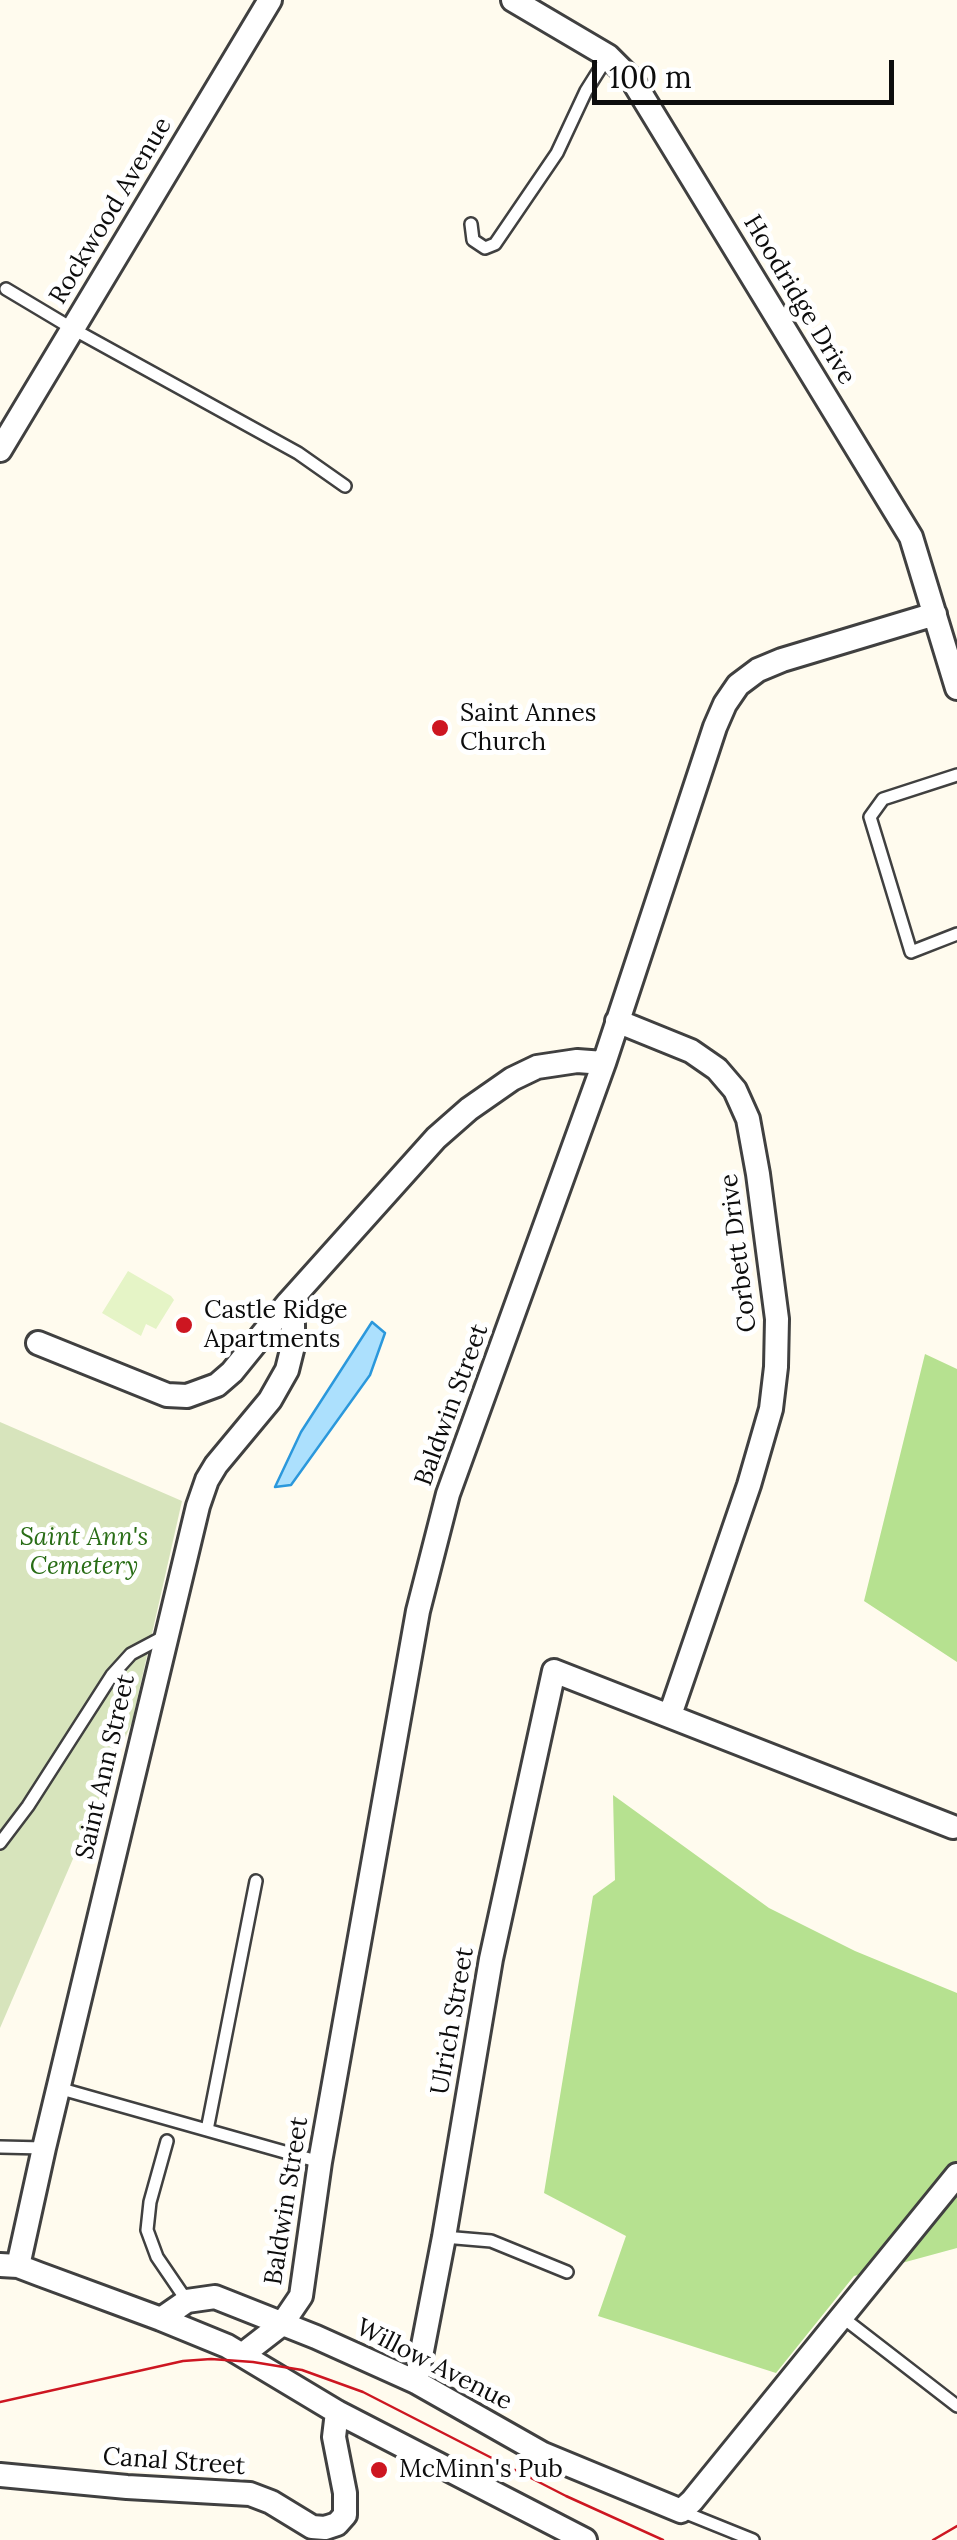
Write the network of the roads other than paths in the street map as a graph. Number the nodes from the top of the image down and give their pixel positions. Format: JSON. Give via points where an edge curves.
{"nodes":[{"id":1,"x":270,"y":0,"type":"edge"},
{"id":2,"x":513,"y":0,"type":"edge"},
{"id":3,"x":608,"y":56,"type":"junction"},
{"id":4,"x":470,"y":224,"type":"dead end"},
{"id":5,"x":6,"y":289,"type":"dead end"},
{"id":6,"x":73,"y":328,"type":"junction"},
{"id":7,"x":0,"y":450,"type":"edge"},
{"id":8,"x":345,"y":486,"type":"dead end"},
{"id":9,"x":934,"y":614,"type":"junction"},
{"id":10,"x":957,"y":688,"type":"edge"},
{"id":11,"x":957,"y":775,"type":"edge"},
{"id":12,"x":957,"y":934,"type":"edge"},
{"id":13,"x":617,"y":1021,"type":"junction"},
{"id":14,"x":604,"y":1063,"type":"junction"},
{"id":15,"x":288,"y":1303,"type":"junction"},
{"id":16,"x":38,"y":1343,"type":"dead end"},
{"id":17,"x":165,"y":1636,"type":"junction"},
{"id":18,"x":670,"y":1715,"type":"junction"},
{"id":19,"x":953,"y":1828,"type":"dead end"},
{"id":20,"x":0,"y":1843,"type":"edge"},
{"id":21,"x":256,"y":1881,"type":"dead end"},
{"id":22,"x":58,"y":2088,"type":"junction"},
{"id":23,"x":207,"y":2130,"type":"junction"},
{"id":24,"x":167,"y":2142,"type":"dead end"},
{"id":25,"x":0,"y":2147,"type":"edge"},
{"id":26,"x":44,"y":2148,"type":"junction"},
{"id":27,"x":320,"y":2162,"type":"junction"},
{"id":28,"x":957,"y":2175,"type":"edge"},
{"id":29,"x":444,"y":2237,"type":"junction"},
{"id":30,"x":9,"y":2266,"type":"edge"},
{"id":31,"x":567,"y":2272,"type":"dead end"},
{"id":32,"x":187,"y":2301,"type":"junction"},
{"id":33,"x":842,"y":2317,"type":"junction"},
{"id":34,"x":160,"y":2319,"type":"junction"},
{"id":35,"x":282,"y":2324,"type":"junction"},
{"id":36,"x":242,"y":2355,"type":"junction"},
{"id":37,"x":416,"y":2382,"type":"junction"},
{"id":38,"x":957,"y":2406,"type":"edge"},
{"id":39,"x":337,"y":2412,"type":"junction"},
{"id":40,"x":0,"y":2474,"type":"edge"},
{"id":41,"x":680,"y":2511,"type":"junction"},
{"id":42,"x":585,"y":2540,"type":"edge"},
{"id":43,"x":752,"y":2540,"type":"edge"}],
"edges":[{"from":1,"to":6,"type":"street","name":"Rockwood Avenue"},
{"from":2,"to":3,"type":"street","name":"Hoodridge Drive"},
{"from":3,"to":4,"type":"lane","via":[[557,154],[496,244],[485,248],[474,240]]},
{"from":3,"to":9,"type":"street","name":"Hoodridge Drive","via":[[633,80],[911,537]]},
{"from":5,"to":6,"type":"lane"},
{"from":6,"to":7,"type":"street","name":"Rockwood Avenue"},
{"from":6,"to":8,"type":"lane"},
{"from":9,"to":10,"type":"street","name":"Hoodridge Drive"},
{"from":9,"to":13,"type":"street","name":"Baldwin Street","via":[[782,660],[738,685],[715,727]]},
{"from":11,"to":12,"type":"lane","via":[[883,799],[870,817],[911,952]]},
{"from":13,"to":14,"type":"street","name":"Baldwin Street"},
{"from":13,"to":18,"type":"street","name":"Corbett Drive","via":[[690,1051],[735,1090],[748,1118],[778,1318],[770,1409]]},
{"from":14,"to":15,"type":"street","via":[[537,1067],[469,1110]]},
{"from":14,"to":27,"type":"street","name":"Baldwin Street","via":[[448,1494],[418,1611]]},
{"from":15,"to":16,"type":"street","via":[[218,1385],[186,1396],[143,1387]]},
{"from":15,"to":17,"type":"street","name":"Saint Ann Street","via":[[294,1324],[286,1370],[207,1480]]},
{"from":17,"to":20,"type":"lane","via":[[131,1654],[112,1675]]},
{"from":17,"to":22,"type":"street","name":"Saint Ann Street"},
{"from":18,"to":19,"type":"street"},
{"from":18,"to":29,"type":"street","name":"Ulrich Street","via":[[554,1671],[491,1958]]},
{"from":21,"to":23,"type":"lane"},
{"from":22,"to":23,"type":"lane"},
{"from":22,"to":26,"type":"street","name":"Saint Ann Street"},
{"from":23,"to":27,"type":"lane"},
{"from":24,"to":32,"type":"lane","via":[[146,2230]]},
{"from":25,"to":26,"type":"lane"},
{"from":26,"to":30,"type":"street","name":"Saint Ann Street"},
{"from":27,"to":35,"type":"street","name":"Baldwin Street","via":[[301,2296]]},
{"from":28,"to":33,"type":"street"},
{"from":29,"to":31,"type":"lane","via":[[491,2241]]},
{"from":29,"to":37,"type":"street","name":"Ulrich Street"},
{"from":30,"to":34,"type":"street"},
{"from":32,"to":34,"type":"street"},
{"from":32,"to":35,"type":"street","name":"Willow Avenue","via":[[214,2298]]},
{"from":33,"to":38,"type":"lane"},
{"from":33,"to":41,"type":"street"},
{"from":34,"to":36,"type":"street"},
{"from":35,"to":36,"type":"street","name":"Baldwin Street"},
{"from":35,"to":37,"type":"street","name":"Willow Avenue"},
{"from":36,"to":39,"type":"street"},
{"from":37,"to":41,"type":"street","name":"Willow Avenue","via":[[543,2454]]},
{"from":39,"to":40,"type":"street","name":"Canal Street","via":[[334,2437],[346,2515],[325,2528],[250,2494]]},
{"from":39,"to":42,"type":"street"},
{"from":41,"to":43,"type":"lane"}]}
